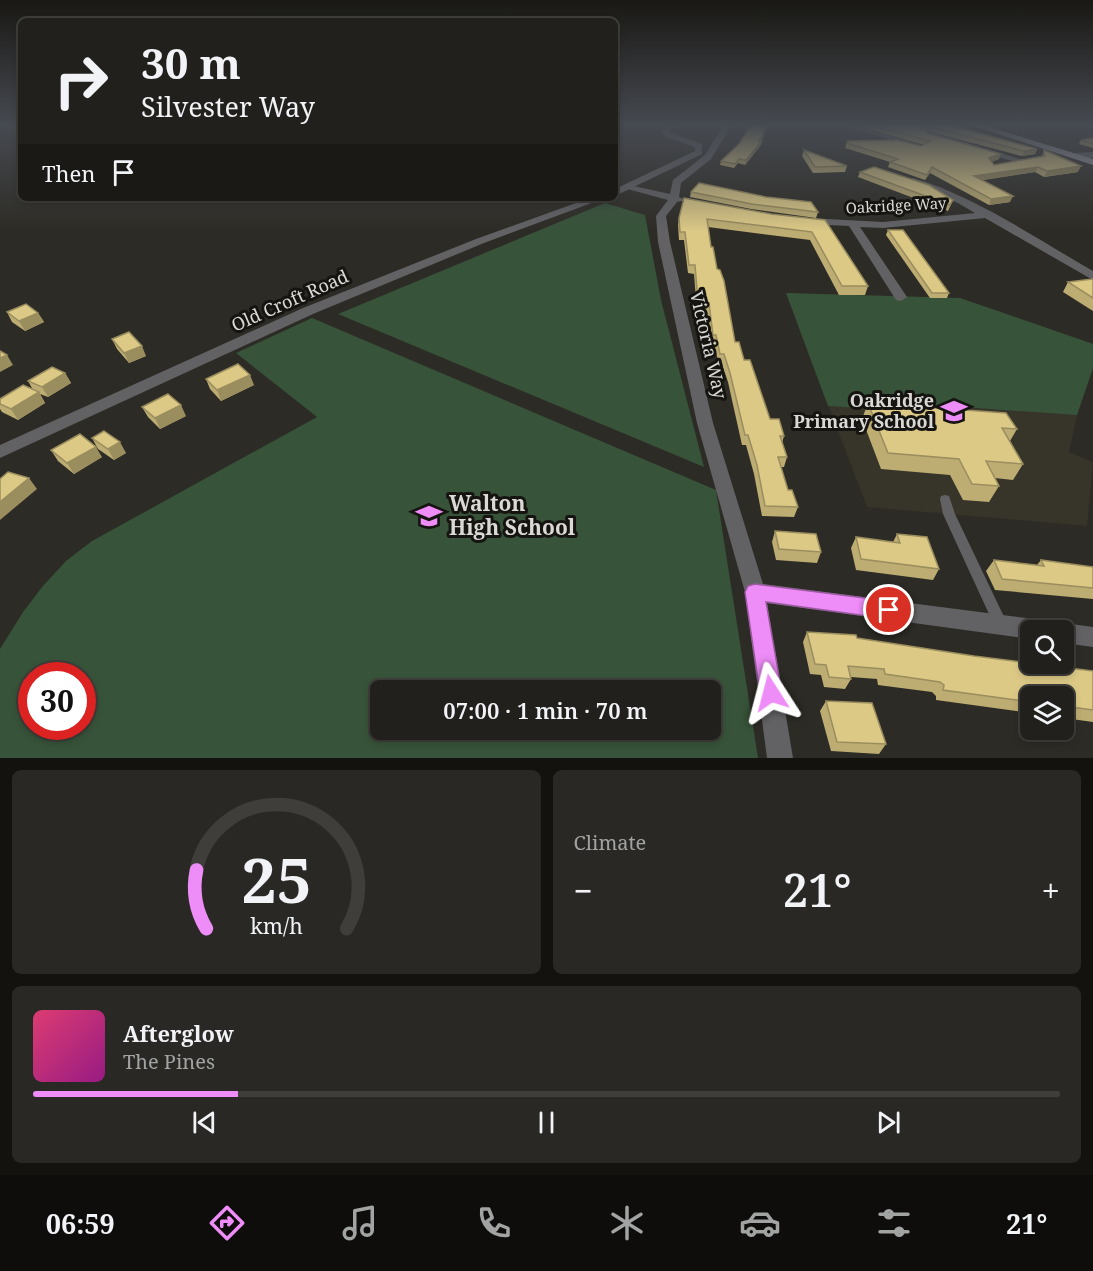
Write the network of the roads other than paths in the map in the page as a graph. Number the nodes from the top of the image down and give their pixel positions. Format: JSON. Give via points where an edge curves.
{"nodes":[{"id":1,"x":681,"y":161,"type":"edge"},
{"id":2,"x":702,"y":161,"type":"edge"},
{"id":3,"x":1023,"y":161,"type":"edge"},
{"id":4,"x":993,"y":165,"type":"edge"},
{"id":5,"x":902,"y":177,"type":"edge"},
{"id":6,"x":629,"y":188,"type":"junction"},
{"id":7,"x":618,"y":192,"type":"edge"},
{"id":8,"x":674,"y":199,"type":"junction"},
{"id":9,"x":592,"y":201,"type":"edge"},
{"id":10,"x":693,"y":202,"type":"edge"},
{"id":11,"x":987,"y":215,"type":"junction"},
{"id":12,"x":795,"y":219,"type":"edge"},
{"id":13,"x":853,"y":225,"type":"junction"},
{"id":14,"x":1093,"y":276,"type":"edge"},
{"id":15,"x":876,"y":285,"type":"dead end"},
{"id":16,"x":894,"y":285,"type":"junction"},
{"id":17,"x":901,"y":297,"type":"dead end"},
{"id":18,"x":2,"y":449,"type":"edge"},
{"id":19,"x":945,"y":499,"type":"dead end"},
{"id":20,"x":755,"y":592,"type":"junction"},
{"id":21,"x":1001,"y":625,"type":"junction"},
{"id":22,"x":1020,"y":627,"type":"edge"},
{"id":23,"x":1074,"y":634,"type":"edge"},
{"id":24,"x":1093,"y":637,"type":"edge"},
{"id":25,"x":780,"y":758,"type":"edge"}],
"edges":[{"from":1,"to":6,"type":"street"},
{"from":2,"to":8,"type":"street","name":"Victoria Way","via":[[676,182]]},
{"from":3,"to":4,"type":"street"},
{"from":5,"to":11,"type":"street"},
{"from":6,"to":7,"type":"street"},
{"from":6,"to":8,"type":"street"},
{"from":8,"to":10,"type":"street"},
{"from":8,"to":20,"type":"street","name":"Victoria Way","via":[[661,216],[664,242],[705,423]]},
{"from":9,"to":18,"type":"street","name":"Old Croft Road","via":[[480,241],[308,312]]},
{"from":11,"to":13,"type":"street","name":"Oakridge Way"},
{"from":11,"to":14,"type":"street"},
{"from":12,"to":13,"type":"street","name":"Oakridge Way"},
{"from":13,"to":16,"type":"street"},
{"from":15,"to":16,"type":"street"},
{"from":16,"to":17,"type":"street"},
{"from":19,"to":21,"type":"lane"},
{"from":20,"to":21,"type":"street"},
{"from":20,"to":25,"type":"street","name":"Victoria Way"},
{"from":21,"to":22,"type":"street"},
{"from":23,"to":24,"type":"street"}]}
